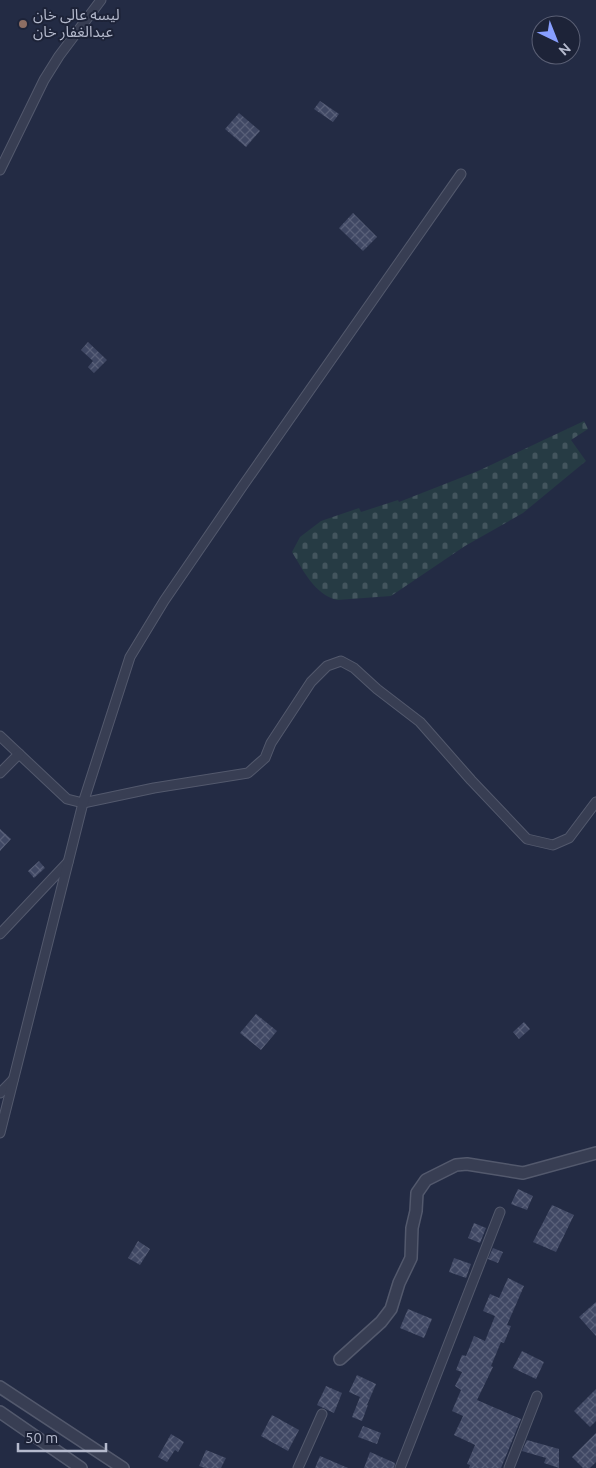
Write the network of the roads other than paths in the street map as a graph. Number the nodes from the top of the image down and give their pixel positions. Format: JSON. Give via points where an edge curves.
{"nodes":[{"id":1,"x":101,"y":0,"type":"edge"},
{"id":2,"x":3,"y":154,"type":"edge"},
{"id":3,"x":0,"y":170,"type":"edge"},
{"id":4,"x":461,"y":174,"type":"dead end"},
{"id":5,"x":0,"y":736,"type":"edge"},
{"id":6,"x":19,"y":754,"type":"junction"},
{"id":7,"x":0,"y":773,"type":"edge"},
{"id":8,"x":596,"y":802,"type":"edge"},
{"id":9,"x":83,"y":803,"type":"junction"},
{"id":10,"x":70,"y":860,"type":"junction"},
{"id":11,"x":0,"y":934,"type":"edge"},
{"id":12,"x":14,"y":1079,"type":"junction"},
{"id":13,"x":0,"y":1094,"type":"edge"},
{"id":14,"x":0,"y":1133,"type":"edge"},
{"id":15,"x":596,"y":1153,"type":"edge"},
{"id":16,"x":500,"y":1212,"type":"dead end"},
{"id":17,"x":340,"y":1359,"type":"dead end"},
{"id":18,"x":0,"y":1387,"type":"edge"},
{"id":19,"x":537,"y":1396,"type":"dead end"},
{"id":20,"x":0,"y":1412,"type":"edge"},
{"id":21,"x":322,"y":1414,"type":"dead end"},
{"id":22,"x":79,"y":1467,"type":"edge"},
{"id":23,"x":122,"y":1468,"type":"edge"},
{"id":24,"x":298,"y":1468,"type":"edge"},
{"id":25,"x":400,"y":1468,"type":"edge"},
{"id":26,"x":509,"y":1468,"type":"edge"}],
"edges":[{"from":1,"to":2,"type":"street","via":[[59,56]]},
{"from":2,"to":3,"type":"street"},
{"from":4,"to":9,"type":"street","via":[[236,495],[130,657]]},
{"from":5,"to":6,"type":"street"},
{"from":6,"to":7,"type":"street"},
{"from":6,"to":9,"type":"street","via":[[67,799]]},
{"from":8,"to":9,"type":"street","via":[[569,838],[553,845],[527,839],[420,722],[341,661],[327,666],[311,682],[271,743],[265,758],[248,773]]},
{"from":9,"to":10,"type":"street"},
{"from":10,"to":11,"type":"street"},
{"from":10,"to":12,"type":"street"},
{"from":12,"to":13,"type":"street"},
{"from":12,"to":14,"type":"street"},
{"from":15,"to":17,"type":"street","via":[[523,1173],[467,1164],[426,1180],[417,1193],[411,1258],[391,1309]]},
{"from":16,"to":25,"type":"street"},
{"from":18,"to":23,"type":"street"},
{"from":19,"to":26,"type":"street"},
{"from":20,"to":22,"type":"street"},
{"from":21,"to":24,"type":"street"}]}
